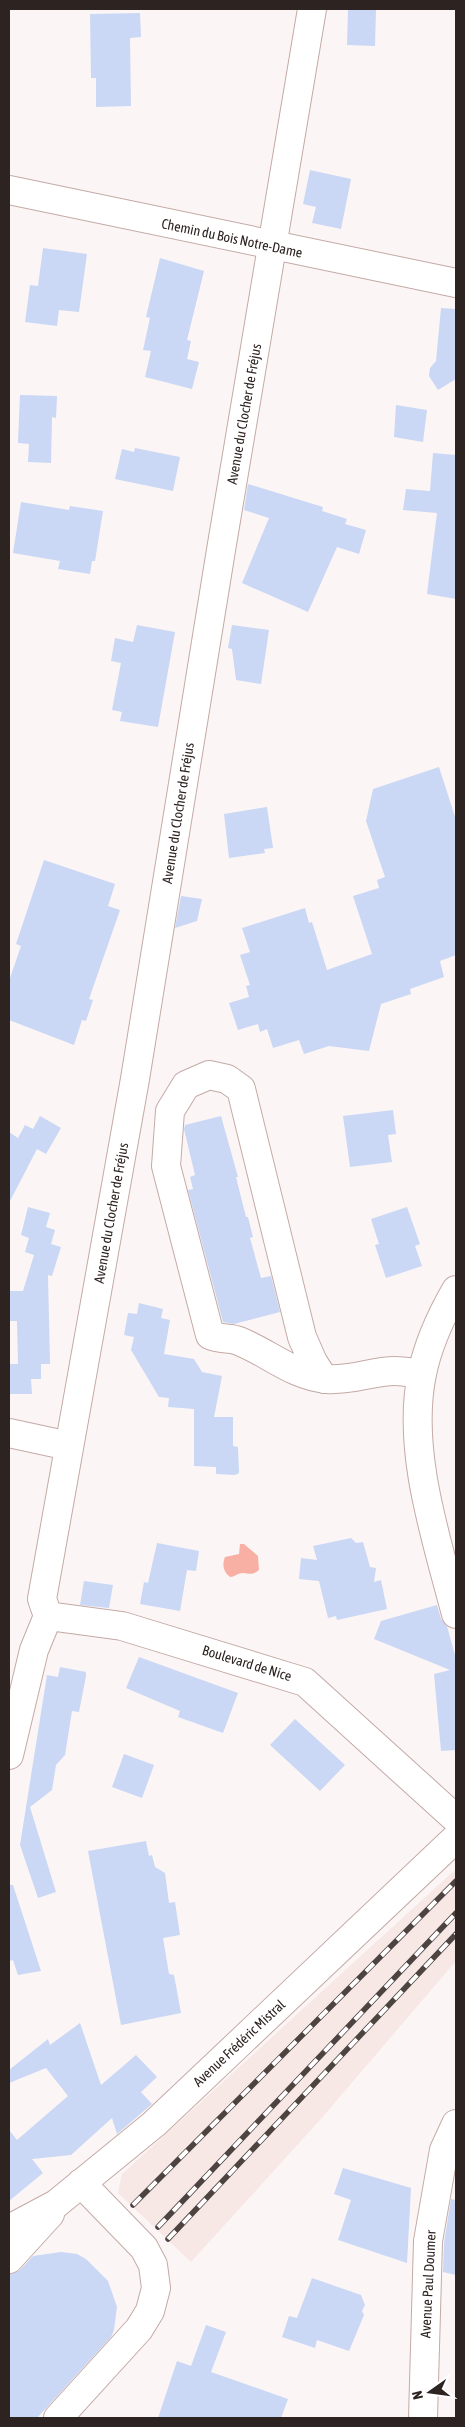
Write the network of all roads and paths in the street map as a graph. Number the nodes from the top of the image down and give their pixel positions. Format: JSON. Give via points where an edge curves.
{"nodes":[{"id":1,"x":312,"y":9,"type":"edge"},
{"id":2,"x":9,"y":190,"type":"edge"},
{"id":3,"x":273,"y":247,"type":"junction"},
{"id":4,"x":456,"y":283,"type":"edge"},
{"id":5,"x":456,"y":1290,"type":"edge"},
{"id":6,"x":422,"y":1374,"type":"junction"},
{"id":7,"x":324,"y":1379,"type":"junction"},
{"id":8,"x":9,"y":1433,"type":"edge"},
{"id":9,"x":69,"y":1446,"type":"junction"},
{"id":10,"x":456,"y":1614,"type":"edge"},
{"id":11,"x":48,"y":1616,"type":"junction"},
{"id":12,"x":9,"y":1755,"type":"edge"},
{"id":13,"x":456,"y":1819,"type":"edge"},
{"id":14,"x":456,"y":1838,"type":"edge"},
{"id":15,"x":456,"y":2124,"type":"edge"},
{"id":16,"x":81,"y":2183,"type":"junction"},
{"id":17,"x":56,"y":2204,"type":"junction"},
{"id":18,"x":9,"y":2229,"type":"edge"},
{"id":19,"x":9,"y":2259,"type":"edge"},
{"id":20,"x":58,"y":2418,"type":"edge"},
{"id":21,"x":423,"y":2418,"type":"edge"}],
"edges":[{"from":1,"to":3,"type":"street","name":"Avenue du Clocher de Fréjus"},
{"from":2,"to":3,"type":"street","name":"Chemin du Bois Notre-Dame"},
{"from":3,"to":4,"type":"street","name":"Chemin du Bois Notre-Dame"},
{"from":3,"to":9,"type":"street","name":"Avenue du Clocher de Fréjus","via":[[134,1089]]},
{"from":5,"to":6,"type":"street","via":[[439,1318]]},
{"from":6,"to":7,"type":"street","via":[[395,1371],[357,1378]]},
{"from":6,"to":10,"type":"street","via":[[420,1443],[424,1485]]},
{"from":7,"to":7,"type":"street","via":[[289,1369],[263,1351],[236,1340],[219,1340],[210,1335],[166,1166],[170,1111],[186,1085],[209,1075],[227,1079],[241,1089],[302,1337]]},
{"from":8,"to":9,"type":"street"},
{"from":9,"to":11,"type":"street","name":"Avenue du Clocher de Fréjus","via":[[42,1599]]},
{"from":11,"to":12,"type":"street","via":[[34,1650]]},
{"from":11,"to":13,"type":"street","name":"Boulevard de Nice","via":[[122,1626],[305,1682]]},
{"from":14,"to":16,"type":"street","name":"Avenue Frédéric Mistral","via":[[154,2124]]},
{"from":15,"to":21,"type":"street","name":"Avenue Paul Doumer","via":[[444,2150],[428,2241]]},
{"from":16,"to":17,"type":"street","name":"Avenue Frédéric Mistral"},
{"from":16,"to":20,"type":"street","via":[[144,2248],[153,2265],[156,2288],[150,2311],[139,2329]]},
{"from":17,"to":18,"type":"street","name":"Avenue Frédéric Mistral"},
{"from":17,"to":19,"type":"street","via":[[48,2220]]}]}
